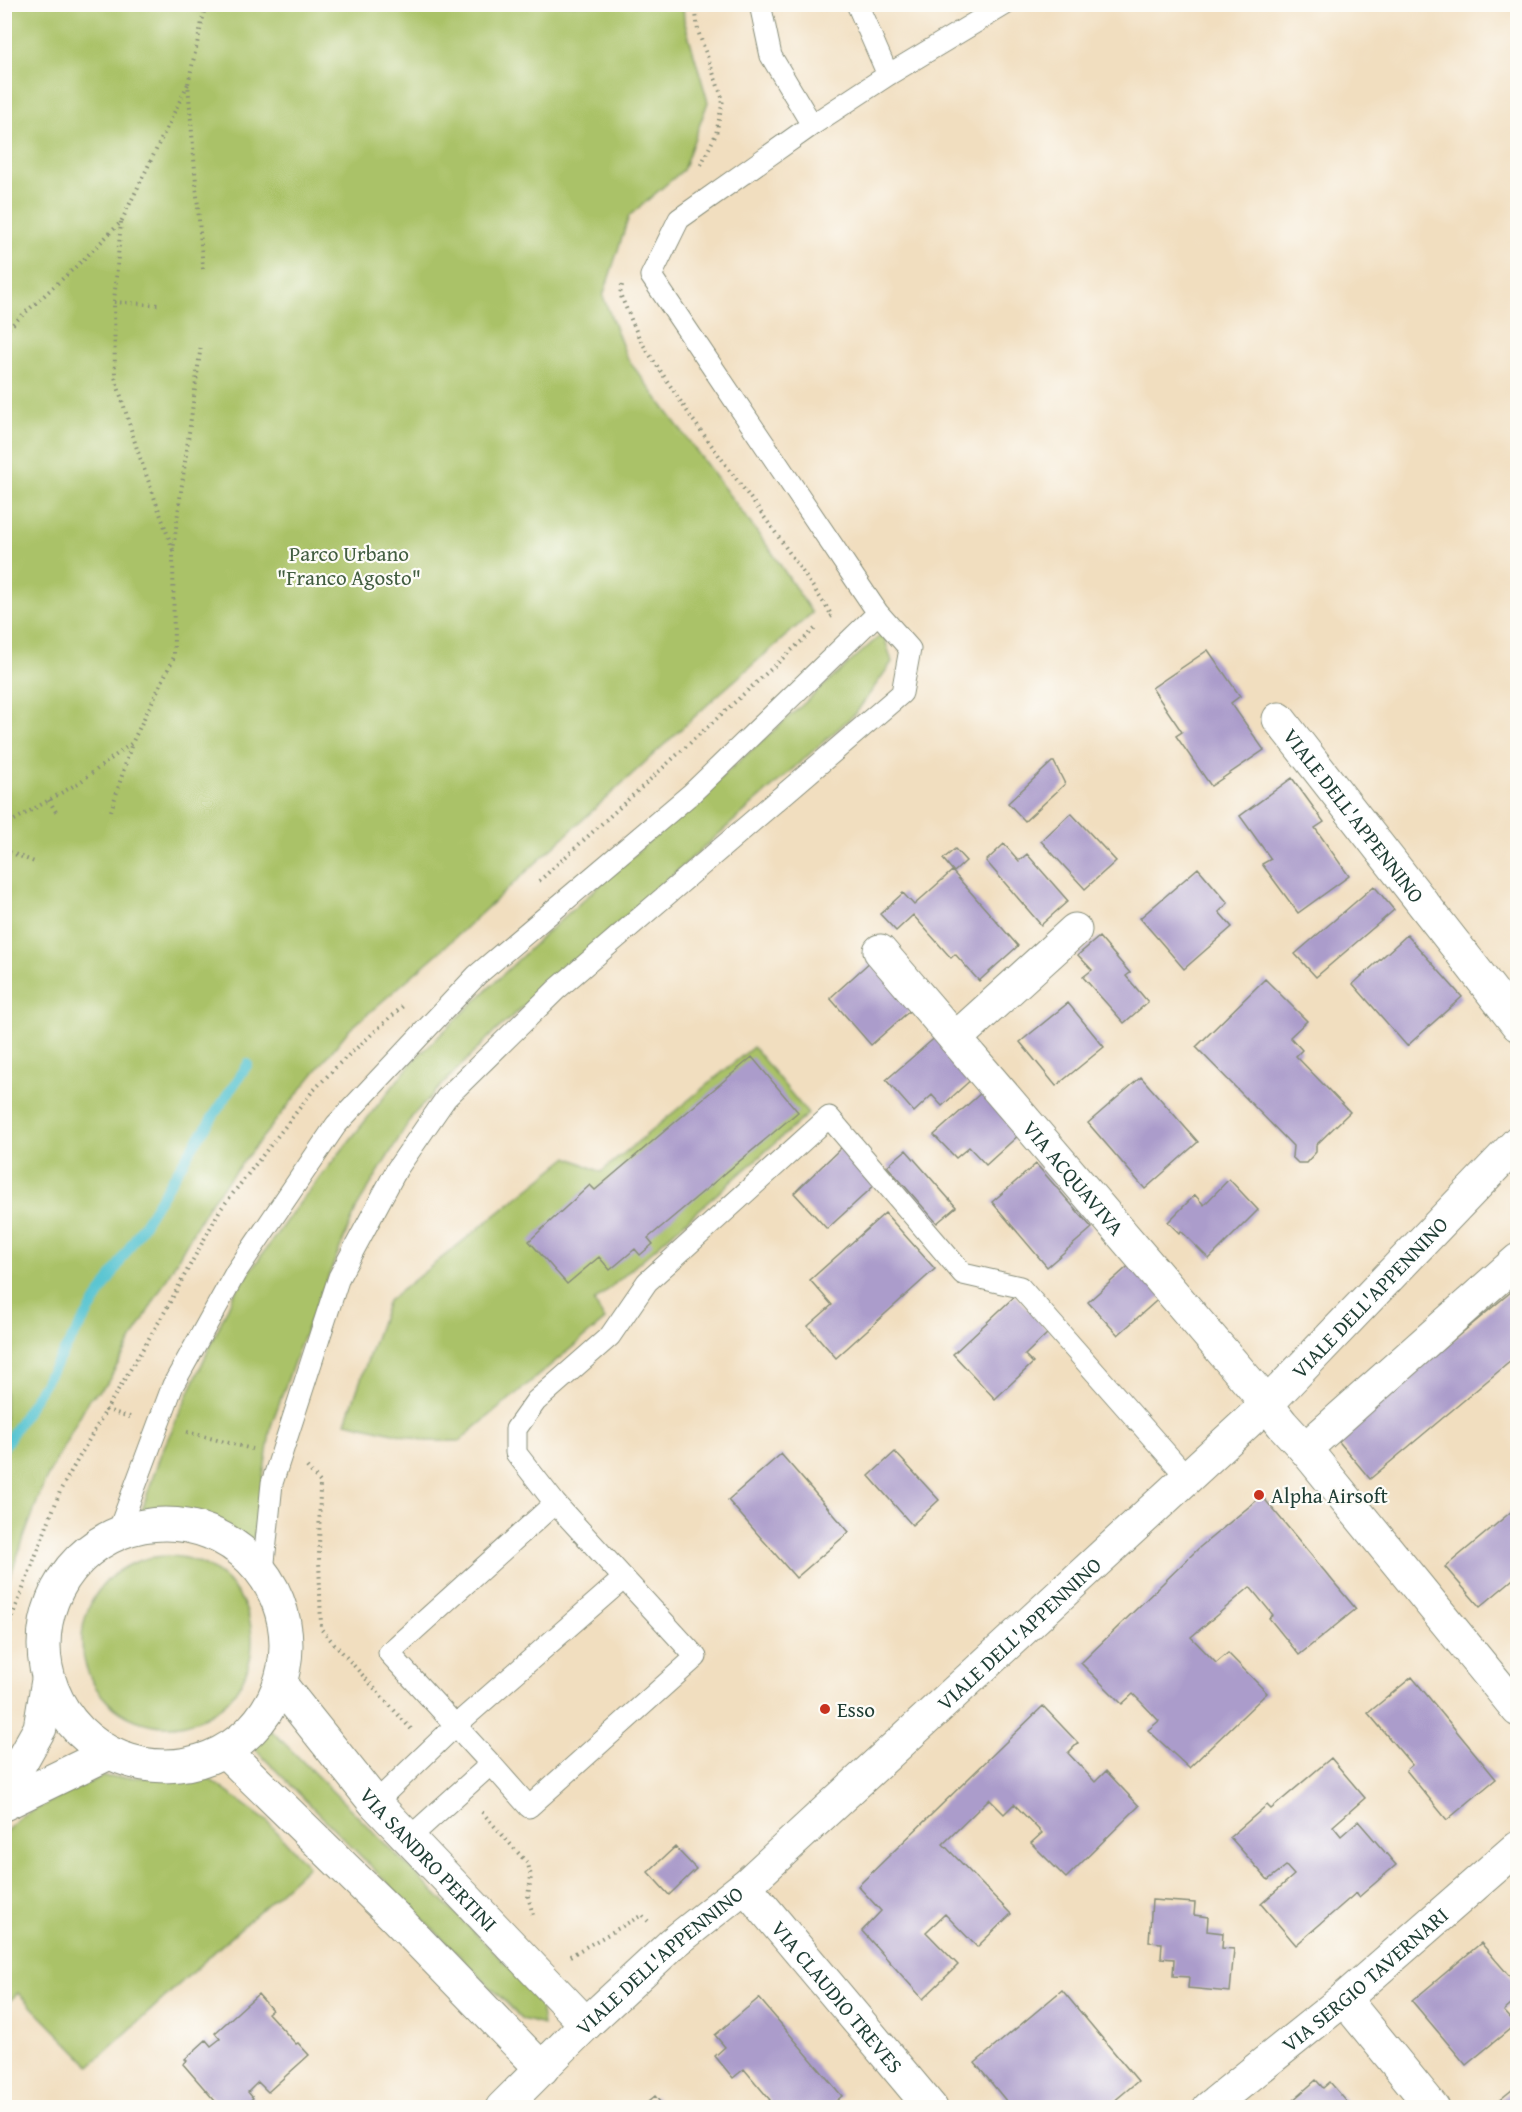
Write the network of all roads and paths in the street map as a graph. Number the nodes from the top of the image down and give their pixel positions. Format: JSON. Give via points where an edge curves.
{"nodes":[{"id":1,"x":206,"y":4,"type":"edge"},
{"id":2,"x":760,"y":4,"type":"edge"},
{"id":3,"x":857,"y":4,"type":"edge"},
{"id":4,"x":1006,"y":4,"type":"edge"},
{"id":5,"x":888,"y":75,"type":"junction"},
{"id":6,"x":188,"y":84,"type":"junction"},
{"id":7,"x":812,"y":125,"type":"junction"},
{"id":8,"x":121,"y":222,"type":"junction"},
{"id":9,"x":203,"y":269,"type":"dead end"},
{"id":10,"x":114,"y":302,"type":"junction"},
{"id":11,"x":159,"y":305,"type":"dead end"},
{"id":12,"x":4,"y":332,"type":"edge"},
{"id":13,"x":201,"y":345,"type":"dead end"},
{"id":14,"x":173,"y":550,"type":"junction"},
{"id":15,"x":878,"y":613,"type":"junction"},
{"id":16,"x":1279,"y":719,"type":"dead end"},
{"id":17,"x":132,"y":743,"type":"junction"},
{"id":18,"x":49,"y":800,"type":"junction"},
{"id":19,"x":111,"y":811,"type":"dead end"},
{"id":20,"x":56,"y":812,"type":"dead end"},
{"id":21,"x":4,"y":826,"type":"edge"},
{"id":22,"x":4,"y":850,"type":"edge"},
{"id":23,"x":37,"y":863,"type":"dead end"},
{"id":24,"x":1075,"y":930,"type":"dead end"},
{"id":25,"x":880,"y":951,"type":"dead end"},
{"id":26,"x":1518,"y":1025,"type":"edge"},
{"id":27,"x":955,"y":1039,"type":"junction"},
{"id":28,"x":1518,"y":1142,"type":"edge"},
{"id":29,"x":1518,"y":1260,"type":"edge"},
{"id":30,"x":1266,"y":1405,"type":"junction"},
{"id":31,"x":106,"y":1410,"type":"dead end"},
{"id":32,"x":1305,"y":1449,"type":"junction"},
{"id":33,"x":1187,"y":1477,"type":"junction"},
{"id":34,"x":555,"y":1503,"type":"junction"},
{"id":35,"x":118,"y":1532,"type":"junction"},
{"id":36,"x":263,"y":1572,"type":"junction"},
{"id":37,"x":624,"y":1578,"type":"junction"},
{"id":38,"x":4,"y":1646,"type":"edge"},
{"id":39,"x":48,"y":1680,"type":"junction"},
{"id":40,"x":280,"y":1684,"type":"junction"},
{"id":41,"x":1518,"y":1710,"type":"edge"},
{"id":42,"x":455,"y":1726,"type":"junction"},
{"id":43,"x":225,"y":1751,"type":"junction"},
{"id":44,"x":109,"y":1753,"type":"junction"},
{"id":45,"x":491,"y":1764,"type":"junction"},
{"id":46,"x":4,"y":1792,"type":"edge"},
{"id":47,"x":375,"y":1803,"type":"junction"},
{"id":48,"x":4,"y":1804,"type":"edge"},
{"id":49,"x":409,"y":1838,"type":"junction"},
{"id":50,"x":1518,"y":1847,"type":"edge"},
{"id":51,"x":745,"y":1886,"type":"junction"},
{"id":52,"x":1344,"y":1999,"type":"junction"},
{"id":53,"x":586,"y":2024,"type":"junction"},
{"id":54,"x":542,"y":2069,"type":"junction"},
{"id":55,"x":502,"y":2108,"type":"edge"},
{"id":56,"x":931,"y":2108,"type":"edge"},
{"id":57,"x":1209,"y":2108,"type":"edge"},
{"id":58,"x":1433,"y":2108,"type":"edge"}],
"edges":[{"from":1,"to":6,"type":"path"},
{"from":2,"to":7,"type":"lane","via":[[771,56]]},
{"from":3,"to":5,"type":"lane"},
{"from":4,"to":5,"type":"lane"},
{"from":5,"to":7,"type":"lane"},
{"from":6,"to":8,"type":"path"},
{"from":6,"to":9,"type":"path"},
{"from":7,"to":15,"type":"lane","via":[[679,219],[651,276]]},
{"from":8,"to":10,"type":"path"},
{"from":8,"to":12,"type":"path"},
{"from":10,"to":11,"type":"path"},
{"from":10,"to":14,"type":"path","via":[[115,376]]},
{"from":13,"to":14,"type":"path"},
{"from":14,"to":17,"type":"path","via":[[174,657]]},
{"from":15,"to":35,"type":"lane","via":[[692,793],[477,975],[336,1125],[236,1272],[173,1385]]},
{"from":15,"to":36,"type":"lane","via":[[910,649],[902,693],[556,990],[446,1098],[397,1169],[339,1277],[272,1483]]},
{"from":16,"to":26,"type":"street","name":"VIALE DELL'APPENNINO"},
{"from":17,"to":18,"type":"path"},
{"from":17,"to":19,"type":"path"},
{"from":18,"to":20,"type":"path"},
{"from":18,"to":21,"type":"path"},
{"from":22,"to":23,"type":"path"},
{"from":24,"to":27,"type":"street"},
{"from":25,"to":27,"type":"street","name":"VIA ACQUAVIVA"},
{"from":27,"to":30,"type":"street","name":"VIA ACQUAVIVA"},
{"from":28,"to":30,"type":"street","name":"VIALE DELL'APPENNINO"},
{"from":29,"to":32,"type":"street"},
{"from":30,"to":32,"type":"street","name":"VIA ACQUAVIVA"},
{"from":30,"to":33,"type":"street","name":"VIALE DELL'APPENNINO"},
{"from":31,"to":38,"type":"path","via":[[61,1489]]},
{"from":32,"to":41,"type":"street","name":"VIA ACQUAVIVA"},
{"from":33,"to":34,"type":"lane","via":[[1020,1287],[963,1274],[829,1117],[647,1282],[610,1336],[536,1401],[516,1429],[516,1453]]},
{"from":33,"to":51,"type":"street","name":"VIALE DELL'APPENNINO"},
{"from":34,"to":37,"type":"lane"},
{"from":34,"to":42,"type":"lane","via":[[389,1653]]},
{"from":35,"to":36,"type":"street","via":[[157,1524],[197,1528],[234,1545]]},
{"from":35,"to":39,"type":"street","via":[[87,1551],[63,1577],[48,1609],[44,1633]]},
{"from":36,"to":40,"type":"street","via":[[281,1607],[287,1646]]},
{"from":37,"to":42,"type":"lane"},
{"from":37,"to":45,"type":"lane","via":[[696,1657],[529,1807]]},
{"from":39,"to":44,"type":"street","via":[[61,1710],[82,1734]]},
{"from":39,"to":46,"type":"street","via":[[40,1728]]},
{"from":40,"to":43,"type":"street","via":[[255,1726]]},
{"from":40,"to":47,"type":"street","name":"VIA SANDRO PERTINI"},
{"from":42,"to":45,"type":"lane"},
{"from":42,"to":47,"type":"lane"},
{"from":43,"to":44,"type":"street","via":[[187,1765],[146,1766]]},
{"from":43,"to":54,"type":"street","via":[[396,1918]]},
{"from":44,"to":48,"type":"street"},
{"from":45,"to":49,"type":"lane"},
{"from":47,"to":49,"type":"street","name":"VIA SANDRO PERTINI"},
{"from":49,"to":53,"type":"street","name":"VIA SANDRO PERTINI"},
{"from":50,"to":52,"type":"street","name":"VIA SERGIO TAVERNARI"},
{"from":51,"to":53,"type":"street","name":"VIALE DELL'APPENNINO","via":[[672,1944]]},
{"from":51,"to":56,"type":"street","name":"VIA CLAUDIO TREVES"},
{"from":52,"to":57,"type":"street","name":"VIA SERGIO TAVERNARI"},
{"from":52,"to":58,"type":"street"},
{"from":53,"to":54,"type":"street","name":"VIALE DELL'APPENNINO"},
{"from":54,"to":55,"type":"street","name":"VIALE DELL'APPENNINO"}]}
